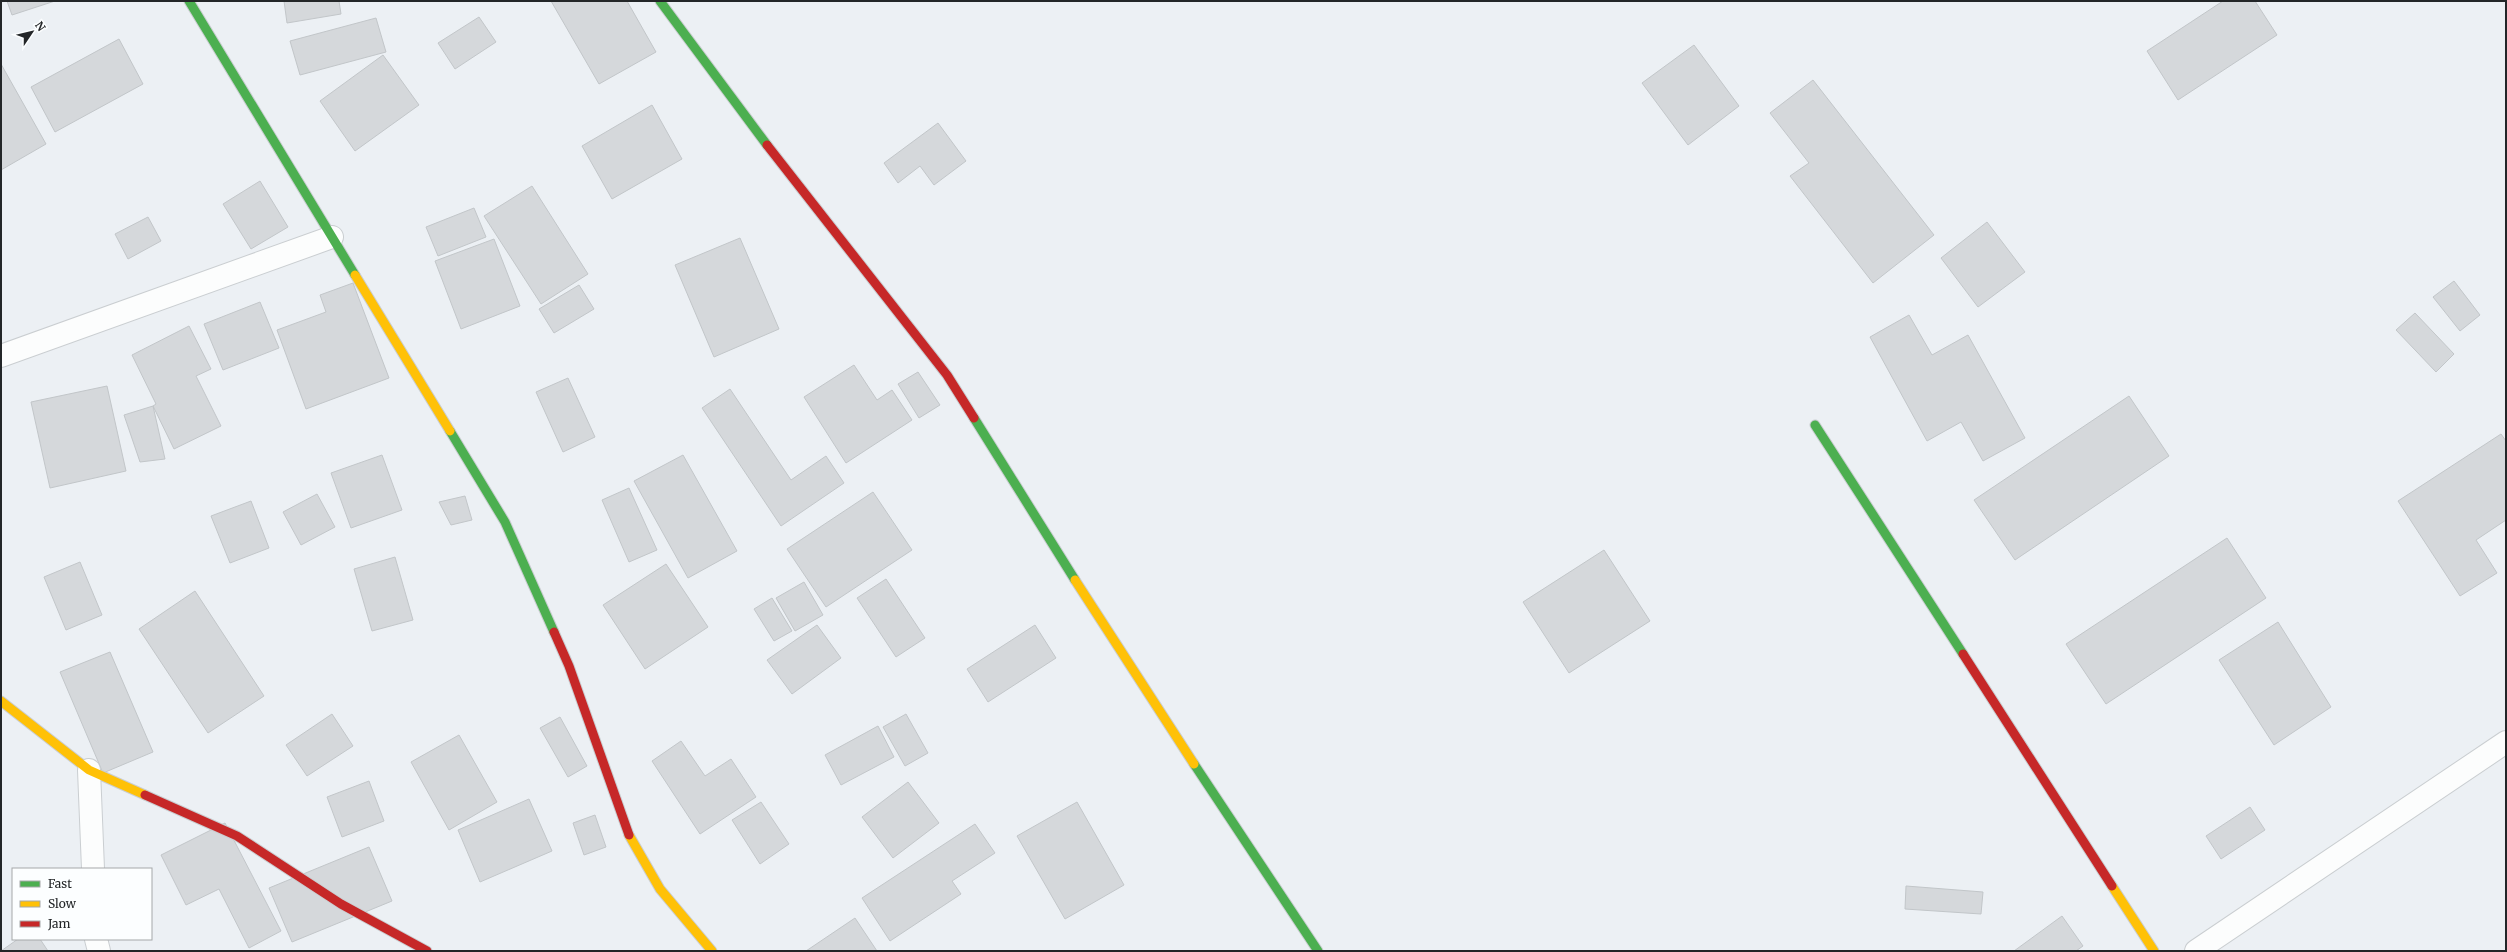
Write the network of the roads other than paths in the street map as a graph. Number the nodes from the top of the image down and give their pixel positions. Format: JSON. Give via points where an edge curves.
{"nodes":[{"id":1,"x":189,"y":1,"type":"edge"},
{"id":2,"x":660,"y":1,"type":"edge"},
{"id":3,"x":332,"y":238,"type":"junction"},
{"id":4,"x":1,"y":356,"type":"edge"},
{"id":5,"x":1815,"y":425,"type":"dead end"},
{"id":6,"x":1,"y":701,"type":"edge"},
{"id":7,"x":2506,"y":742,"type":"edge"},
{"id":8,"x":89,"y":770,"type":"junction"},
{"id":9,"x":93,"y":868,"type":"edge"},
{"id":10,"x":96,"y":940,"type":"edge"},
{"id":11,"x":99,"y":951,"type":"edge"},
{"id":12,"x":427,"y":951,"type":"edge"},
{"id":13,"x":712,"y":951,"type":"edge"},
{"id":14,"x":1318,"y":951,"type":"edge"},
{"id":15,"x":2154,"y":951,"type":"edge"},
{"id":16,"x":2196,"y":951,"type":"edge"}],
"edges":[{"from":1,"to":3,"type":"street"},
{"from":2,"to":14,"type":"street","via":[[786,170],[947,375],[1122,656]]},
{"from":3,"to":4,"type":"street"},
{"from":3,"to":13,"type":"street","via":[[506,522],[569,666],[629,836],[660,890]]},
{"from":5,"to":15,"type":"street"},
{"from":6,"to":8,"type":"street"},
{"from":7,"to":16,"type":"street"},
{"from":8,"to":9,"type":"street"},
{"from":8,"to":12,"type":"street","via":[[237,836],[341,904]]},
{"from":10,"to":11,"type":"street"}]}
